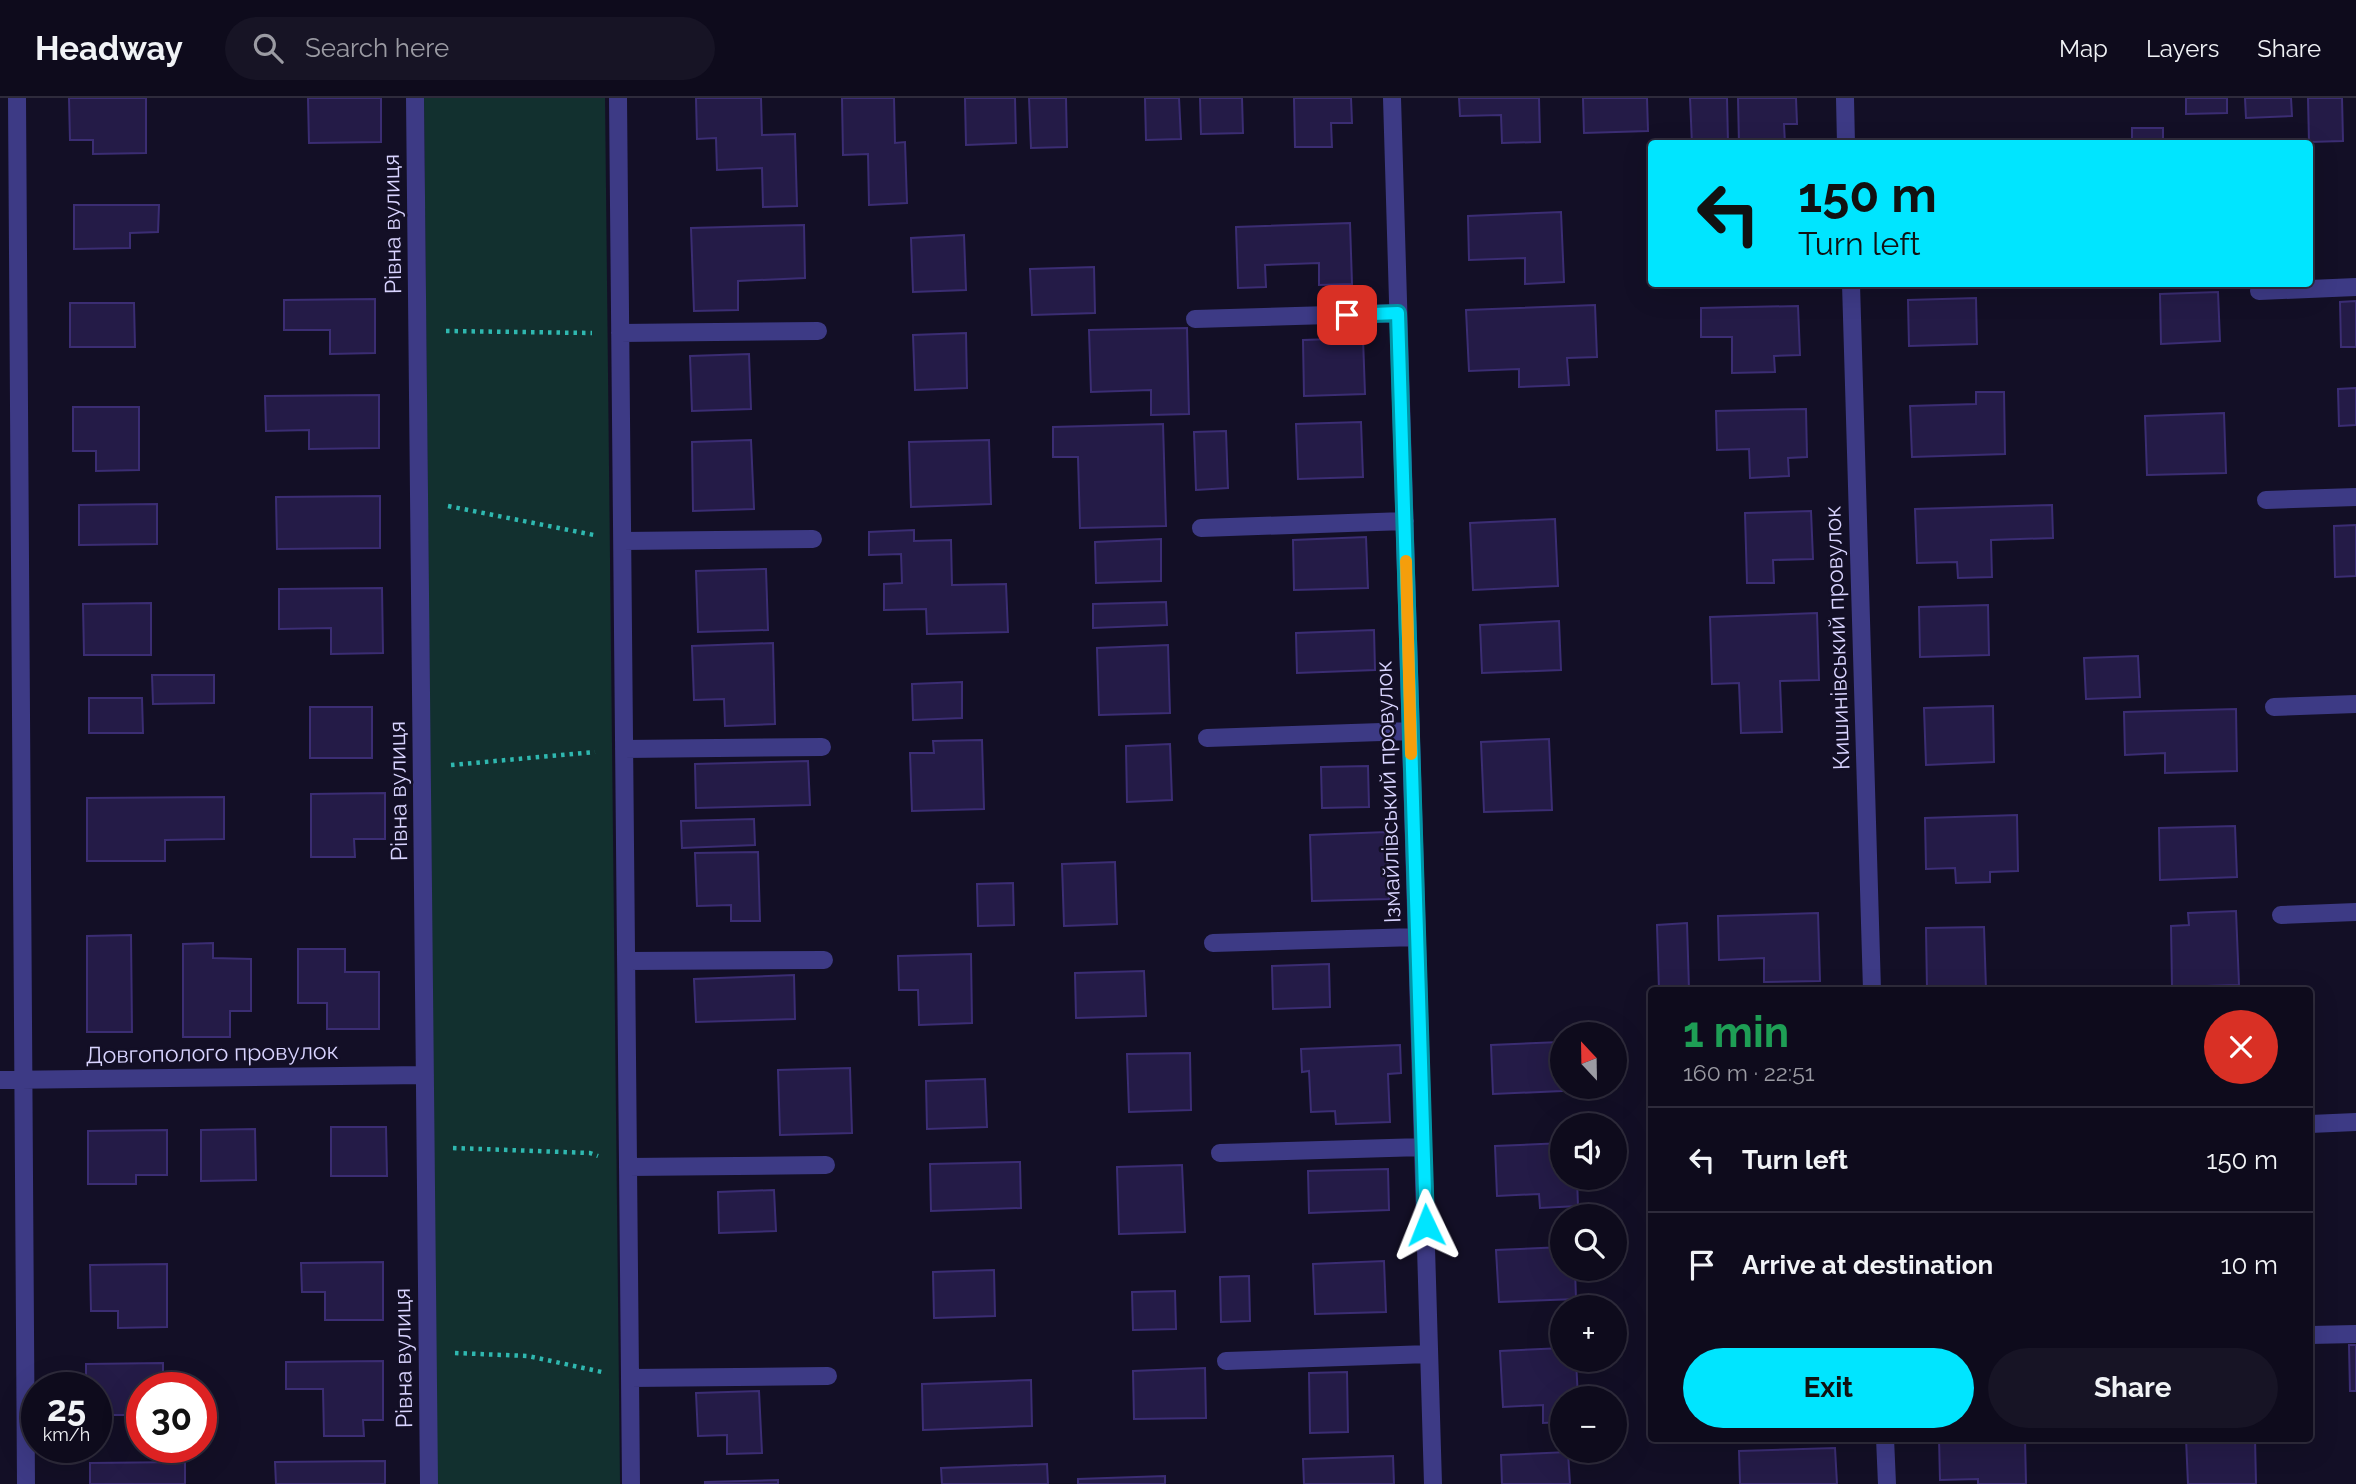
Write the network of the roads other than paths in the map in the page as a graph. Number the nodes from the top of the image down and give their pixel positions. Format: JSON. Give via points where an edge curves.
{"nodes":[{"id":1,"x":18,"y":98,"type":"edge"},
{"id":2,"x":415,"y":98,"type":"edge"},
{"id":3,"x":618,"y":98,"type":"edge"},
{"id":4,"x":1392,"y":98,"type":"edge"},
{"id":5,"x":1845,"y":98,"type":"edge"},
{"id":6,"x":1846,"y":140,"type":"edge"},
{"id":7,"x":1850,"y":287,"type":"edge"},
{"id":8,"x":2356,"y":287,"type":"edge"},
{"id":9,"x":2259,"y":291,"type":"dead end"},
{"id":10,"x":1398,"y":313,"type":"junction"},
{"id":11,"x":1195,"y":319,"type":"dead end"},
{"id":12,"x":818,"y":331,"type":"dead end"},
{"id":13,"x":620,"y":333,"type":"junction"},
{"id":14,"x":2356,"y":497,"type":"edge"},
{"id":15,"x":2266,"y":500,"type":"dead end"},
{"id":16,"x":1405,"y":521,"type":"junction"},
{"id":17,"x":1201,"y":528,"type":"dead end"},
{"id":18,"x":813,"y":539,"type":"dead end"},
{"id":19,"x":622,"y":541,"type":"junction"},
{"id":20,"x":2356,"y":704,"type":"edge"},
{"id":21,"x":2274,"y":707,"type":"dead end"},
{"id":22,"x":1410,"y":731,"type":"junction"},
{"id":23,"x":1207,"y":738,"type":"dead end"},
{"id":24,"x":822,"y":747,"type":"dead end"},
{"id":25,"x":624,"y":749,"type":"junction"},
{"id":26,"x":2356,"y":912,"type":"edge"},
{"id":27,"x":2281,"y":915,"type":"dead end"},
{"id":28,"x":1417,"y":937,"type":"junction"},
{"id":29,"x":1213,"y":943,"type":"dead end"},
{"id":30,"x":824,"y":960,"type":"dead end"},
{"id":31,"x":626,"y":961,"type":"junction"},
{"id":32,"x":1872,"y":987,"type":"edge"},
{"id":33,"x":425,"y":1075,"type":"junction"},
{"id":34,"x":0,"y":1080,"type":"edge"},
{"id":35,"x":23,"y":1080,"type":"junction"},
{"id":36,"x":2356,"y":1122,"type":"edge"},
{"id":37,"x":2313,"y":1124,"type":"edge"},
{"id":38,"x":1423,"y":1147,"type":"junction"},
{"id":39,"x":1220,"y":1153,"type":"dead end"},
{"id":40,"x":826,"y":1165,"type":"dead end"},
{"id":41,"x":628,"y":1167,"type":"junction"},
{"id":42,"x":2356,"y":1334,"type":"edge"},
{"id":43,"x":2313,"y":1335,"type":"edge"},
{"id":44,"x":1429,"y":1354,"type":"junction"},
{"id":45,"x":1226,"y":1361,"type":"dead end"},
{"id":46,"x":828,"y":1376,"type":"dead end"},
{"id":47,"x":630,"y":1378,"type":"junction"},
{"id":48,"x":1885,"y":1442,"type":"edge"},
{"id":49,"x":26,"y":1484,"type":"edge"},
{"id":50,"x":429,"y":1484,"type":"edge"},
{"id":51,"x":631,"y":1484,"type":"edge"},
{"id":52,"x":1433,"y":1484,"type":"edge"},
{"id":53,"x":1887,"y":1484,"type":"edge"}],
"edges":[{"from":1,"to":35,"type":"street"},
{"from":2,"to":33,"type":"street","name":"Рівна вулиця"},
{"from":3,"to":13,"type":"street"},
{"from":4,"to":10,"type":"street","name":"Ізмайлівський провулок"},
{"from":5,"to":6,"type":"street"},
{"from":7,"to":32,"type":"street","name":"Кишинівський провулок"},
{"from":8,"to":9,"type":"street"},
{"from":10,"to":11,"type":"street"},
{"from":10,"to":16,"type":"street","name":"Ізмайлівський провулок"},
{"from":12,"to":13,"type":"street"},
{"from":13,"to":19,"type":"street"},
{"from":14,"to":15,"type":"street"},
{"from":16,"to":17,"type":"street"},
{"from":16,"to":22,"type":"street","name":"Ізмайлівський провулок"},
{"from":18,"to":19,"type":"street"},
{"from":19,"to":25,"type":"street"},
{"from":20,"to":21,"type":"street"},
{"from":22,"to":23,"type":"street"},
{"from":22,"to":28,"type":"street","name":"Ізмайлівський провулок"},
{"from":24,"to":25,"type":"street"},
{"from":25,"to":31,"type":"street"},
{"from":26,"to":27,"type":"street"},
{"from":28,"to":29,"type":"street"},
{"from":28,"to":38,"type":"street","name":"Ізмайлівський провулок"},
{"from":30,"to":31,"type":"street"},
{"from":31,"to":41,"type":"street"},
{"from":33,"to":35,"type":"street","name":"Довгополого провулок"},
{"from":33,"to":50,"type":"street","name":"Рівна вулиця"},
{"from":34,"to":35,"type":"street","name":"Довгополого провулок"},
{"from":35,"to":49,"type":"street"},
{"from":36,"to":37,"type":"street"},
{"from":38,"to":39,"type":"street"},
{"from":38,"to":44,"type":"street","name":"Ізмайлівський провулок"},
{"from":40,"to":41,"type":"street"},
{"from":41,"to":47,"type":"street"},
{"from":42,"to":43,"type":"street"},
{"from":44,"to":45,"type":"street"},
{"from":44,"to":52,"type":"street","name":"Ізмайлівський провулок"},
{"from":46,"to":47,"type":"street"},
{"from":47,"to":51,"type":"street"},
{"from":48,"to":53,"type":"street"}]}
